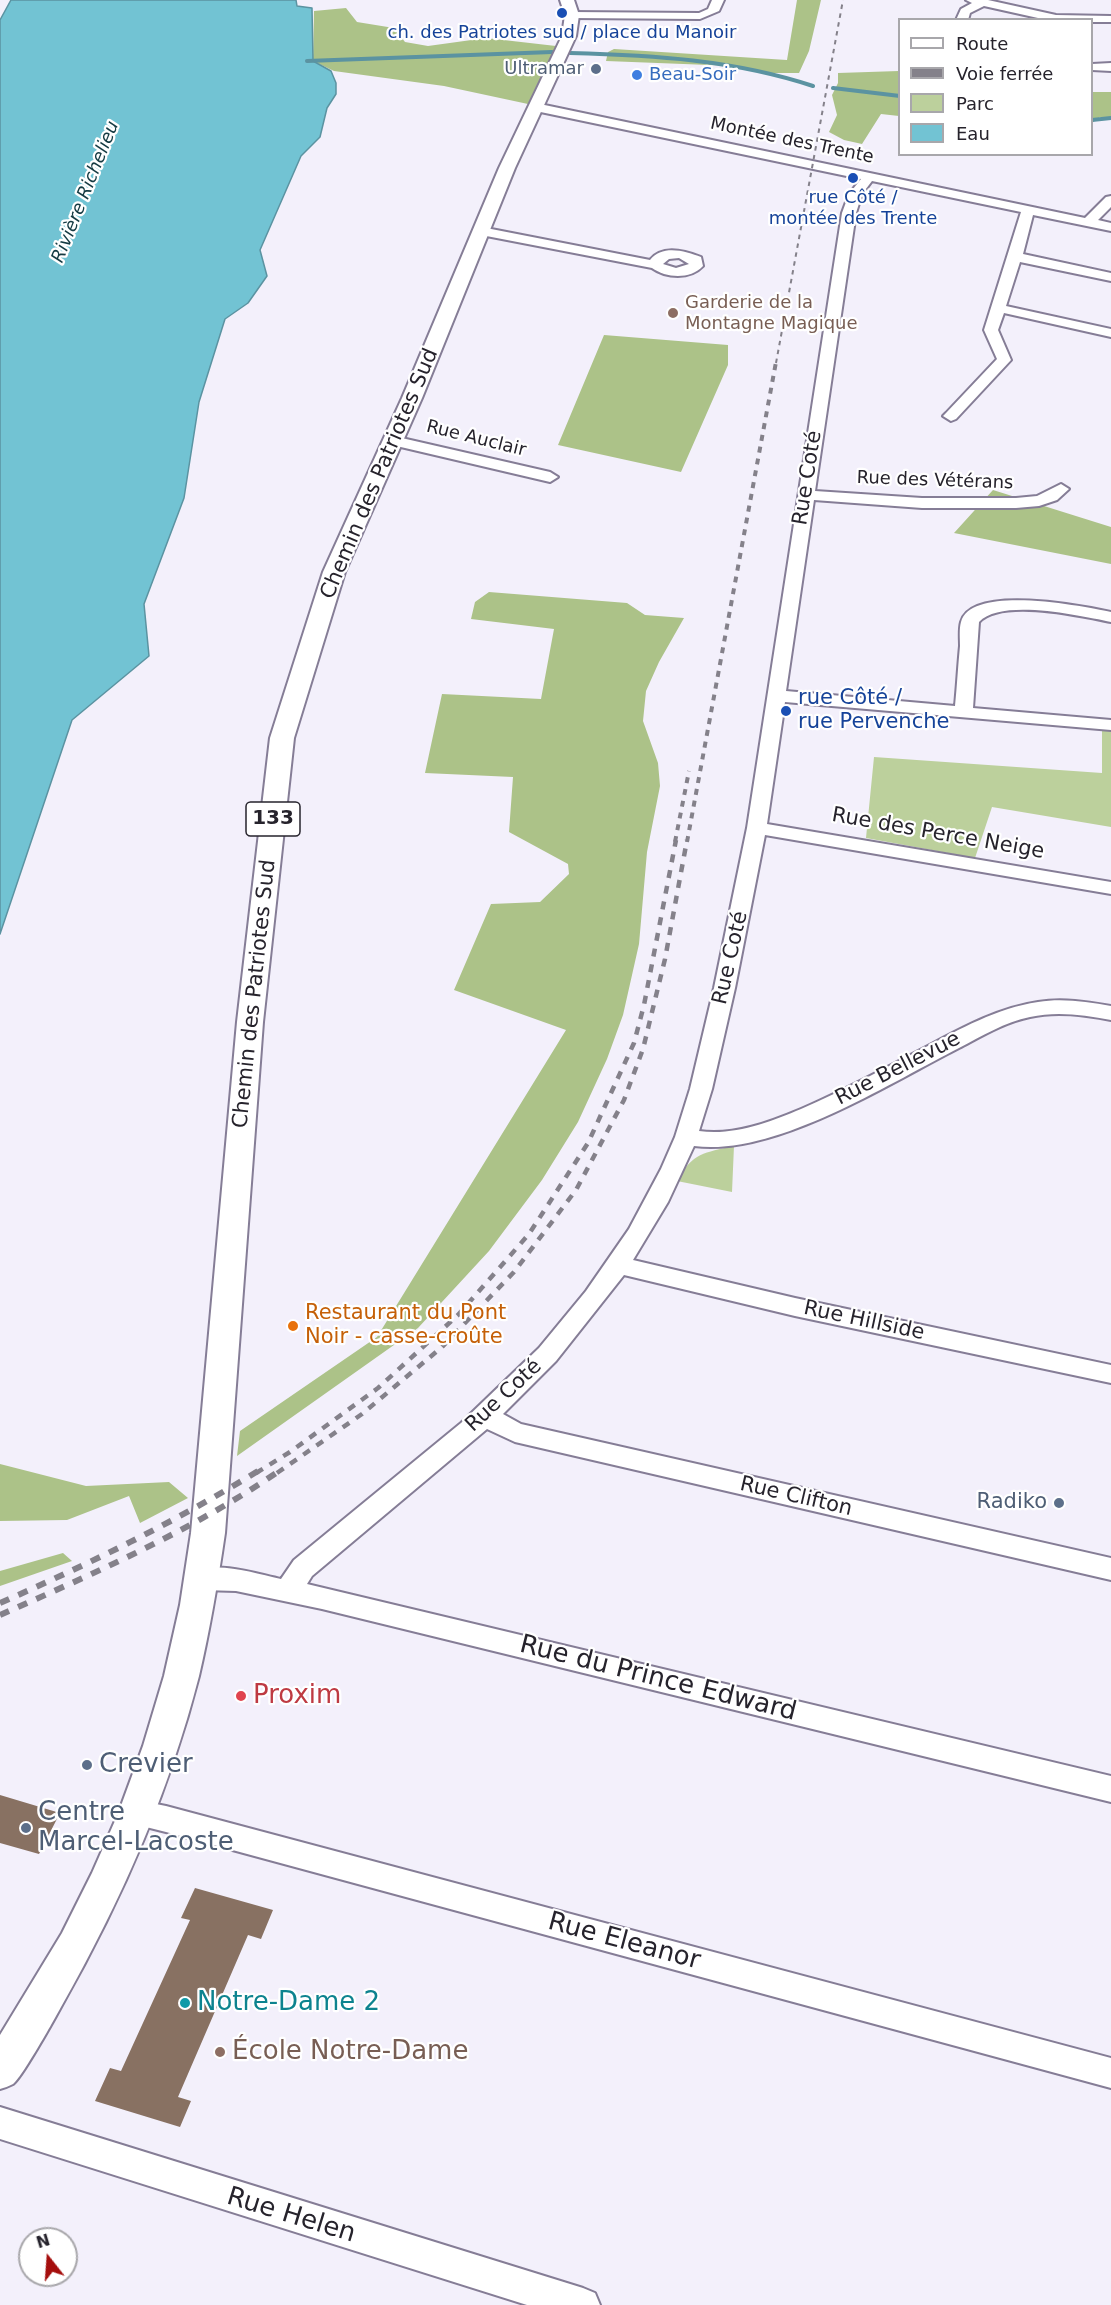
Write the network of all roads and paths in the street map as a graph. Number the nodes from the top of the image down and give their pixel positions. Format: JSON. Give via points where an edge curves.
{"nodes":[{"id":1,"x":567,"y":0,"type":"edge"},
{"id":2,"x":718,"y":0,"type":"edge"},
{"id":3,"x":976,"y":1,"type":"edge"},
{"id":4,"x":572,"y":15,"type":"junction"},
{"id":5,"x":962,"y":18,"type":"edge"},
{"id":6,"x":1056,"y":18,"type":"edge"},
{"id":7,"x":1093,"y":19,"type":"edge"},
{"id":8,"x":1111,"y":19,"type":"edge"},
{"id":9,"x":1093,"y":67,"type":"edge"},
{"id":10,"x":1111,"y":67,"type":"edge"},
{"id":11,"x":535,"y":107,"type":"junction"},
{"id":12,"x":868,"y":176,"type":"junction"},
{"id":13,"x":1111,"y":200,"type":"edge"},
{"id":14,"x":1028,"y":210,"type":"junction"},
{"id":15,"x":1088,"y":222,"type":"junction"},
{"id":16,"x":1111,"y":227,"type":"edge"},
{"id":17,"x":481,"y":231,"type":"junction"},
{"id":18,"x":1015,"y":257,"type":"junction"},
{"id":19,"x":656,"y":264,"type":"dead end"},
{"id":20,"x":1111,"y":277,"type":"edge"},
{"id":21,"x":998,"y":308,"type":"junction"},
{"id":22,"x":1111,"y":333,"type":"edge"},
{"id":23,"x":951,"y":416,"type":"dead end"},
{"id":24,"x":393,"y":441,"type":"junction"},
{"id":25,"x":550,"y":477,"type":"dead end"},
{"id":26,"x":1061,"y":489,"type":"dead end"},
{"id":27,"x":806,"y":495,"type":"junction"},
{"id":28,"x":1111,"y":617,"type":"edge"},
{"id":29,"x":777,"y":696,"type":"junction"},
{"id":30,"x":964,"y":712,"type":"junction"},
{"id":31,"x":1111,"y":725,"type":"edge"},
{"id":32,"x":757,"y":828,"type":"junction"},
{"id":33,"x":1111,"y":888,"type":"edge"},
{"id":34,"x":1111,"y":1012,"type":"edge"},
{"id":35,"x":686,"y":1137,"type":"junction"},
{"id":36,"x":618,"y":1265,"type":"junction"},
{"id":37,"x":1111,"y":1374,"type":"edge"},
{"id":38,"x":484,"y":1416,"type":"junction"},
{"id":39,"x":1111,"y":1569,"type":"edge"},
{"id":40,"x":203,"y":1578,"type":"junction"},
{"id":41,"x":287,"y":1591,"type":"junction"},
{"id":42,"x":1111,"y":1788,"type":"edge"},
{"id":43,"x":136,"y":1813,"type":"junction"},
{"id":44,"x":0,"y":2070,"type":"edge"},
{"id":45,"x":1111,"y":2073,"type":"edge"},
{"id":46,"x":0,"y":2122,"type":"edge"},
{"id":47,"x":583,"y":2305,"type":"edge"}],
"edges":[{"from":1,"to":4,"type":"main road"},
{"from":2,"to":4,"type":"street","via":[[713,12],[700,16]]},
{"from":3,"to":5,"type":"street","via":[[964,11]]},
{"from":3,"to":6,"type":"street"},
{"from":4,"to":11,"type":"main road","name":"Chemin des Patriotes Sud","number":"133","via":[[569,36]]},
{"from":7,"to":8,"type":"street"},
{"from":9,"to":10,"type":"street"},
{"from":11,"to":12,"type":"street","name":"Montée des Trente"},
{"from":11,"to":17,"type":"main road","name":"Chemin des Patriotes Sud","number":"133"},
{"from":12,"to":14,"type":"street","name":"Montée des Trente"},
{"from":12,"to":27,"type":"street","name":"Rue Coté","via":[[849,213]]},
{"from":13,"to":15,"type":"street"},
{"from":14,"to":15,"type":"street","name":"Montée des Trente"},
{"from":14,"to":18,"type":"street"},
{"from":15,"to":16,"type":"street","name":"Montée des Trente"},
{"from":17,"to":19,"type":"street"},
{"from":17,"to":24,"type":"main road","name":"Chemin des Patriotes Sud","number":"133"},
{"from":18,"to":20,"type":"street"},
{"from":18,"to":21,"type":"street"},
{"from":21,"to":22,"type":"street"},
{"from":21,"to":23,"type":"street","via":[[992,339],[1004,360]]},
{"from":24,"to":25,"type":"street","name":"Rue Auclair"},
{"from":24,"to":40,"type":"main road","name":"Chemin des Patriotes Sud","number":"133","via":[[334,572],[280,753],[250,1022]]},
{"from":26,"to":27,"type":"street","name":"Rue des Vétérans","via":[[1039,501],[1016,503],[906,502]]},
{"from":27,"to":29,"type":"street","name":"Rue Coté"},
{"from":28,"to":30,"type":"street","via":[[1060,607],[999,607],[977,612],[970,621]]},
{"from":29,"to":30,"type":"street"},
{"from":29,"to":32,"type":"street","name":"Rue Coté"},
{"from":30,"to":31,"type":"street"},
{"from":32,"to":33,"type":"street","name":"Rue des Perce Neige"},
{"from":32,"to":35,"type":"street","name":"Rue Coté","via":[[729,970]]},
{"from":34,"to":35,"type":"street","name":"Rue Bellevue","via":[[1057,1007],[1016,1013],[808,1114],[727,1138]]},
{"from":35,"to":36,"type":"street","name":"Rue Coté"},
{"from":36,"to":37,"type":"street","name":"Rue Hillside"},
{"from":36,"to":38,"type":"street","name":"Rue Coté","via":[[541,1362]]},
{"from":38,"to":39,"type":"street","name":"Rue Clifton","via":[[516,1432]]},
{"from":38,"to":41,"type":"street","name":"Rue Coté","via":[[303,1568]]},
{"from":40,"to":41,"type":"street","name":"Rue du Prince Edward","via":[[236,1580]]},
{"from":40,"to":43,"type":"main road","number":"133","via":[[167,1731]]},
{"from":41,"to":42,"type":"street","name":"Rue du Prince Edward"},
{"from":43,"to":44,"type":"main road","number":"133","via":[[85,1926]]},
{"from":43,"to":45,"type":"street","name":"Rue Eleanor"},
{"from":46,"to":47,"type":"street","name":"Rue Helen"}]}
